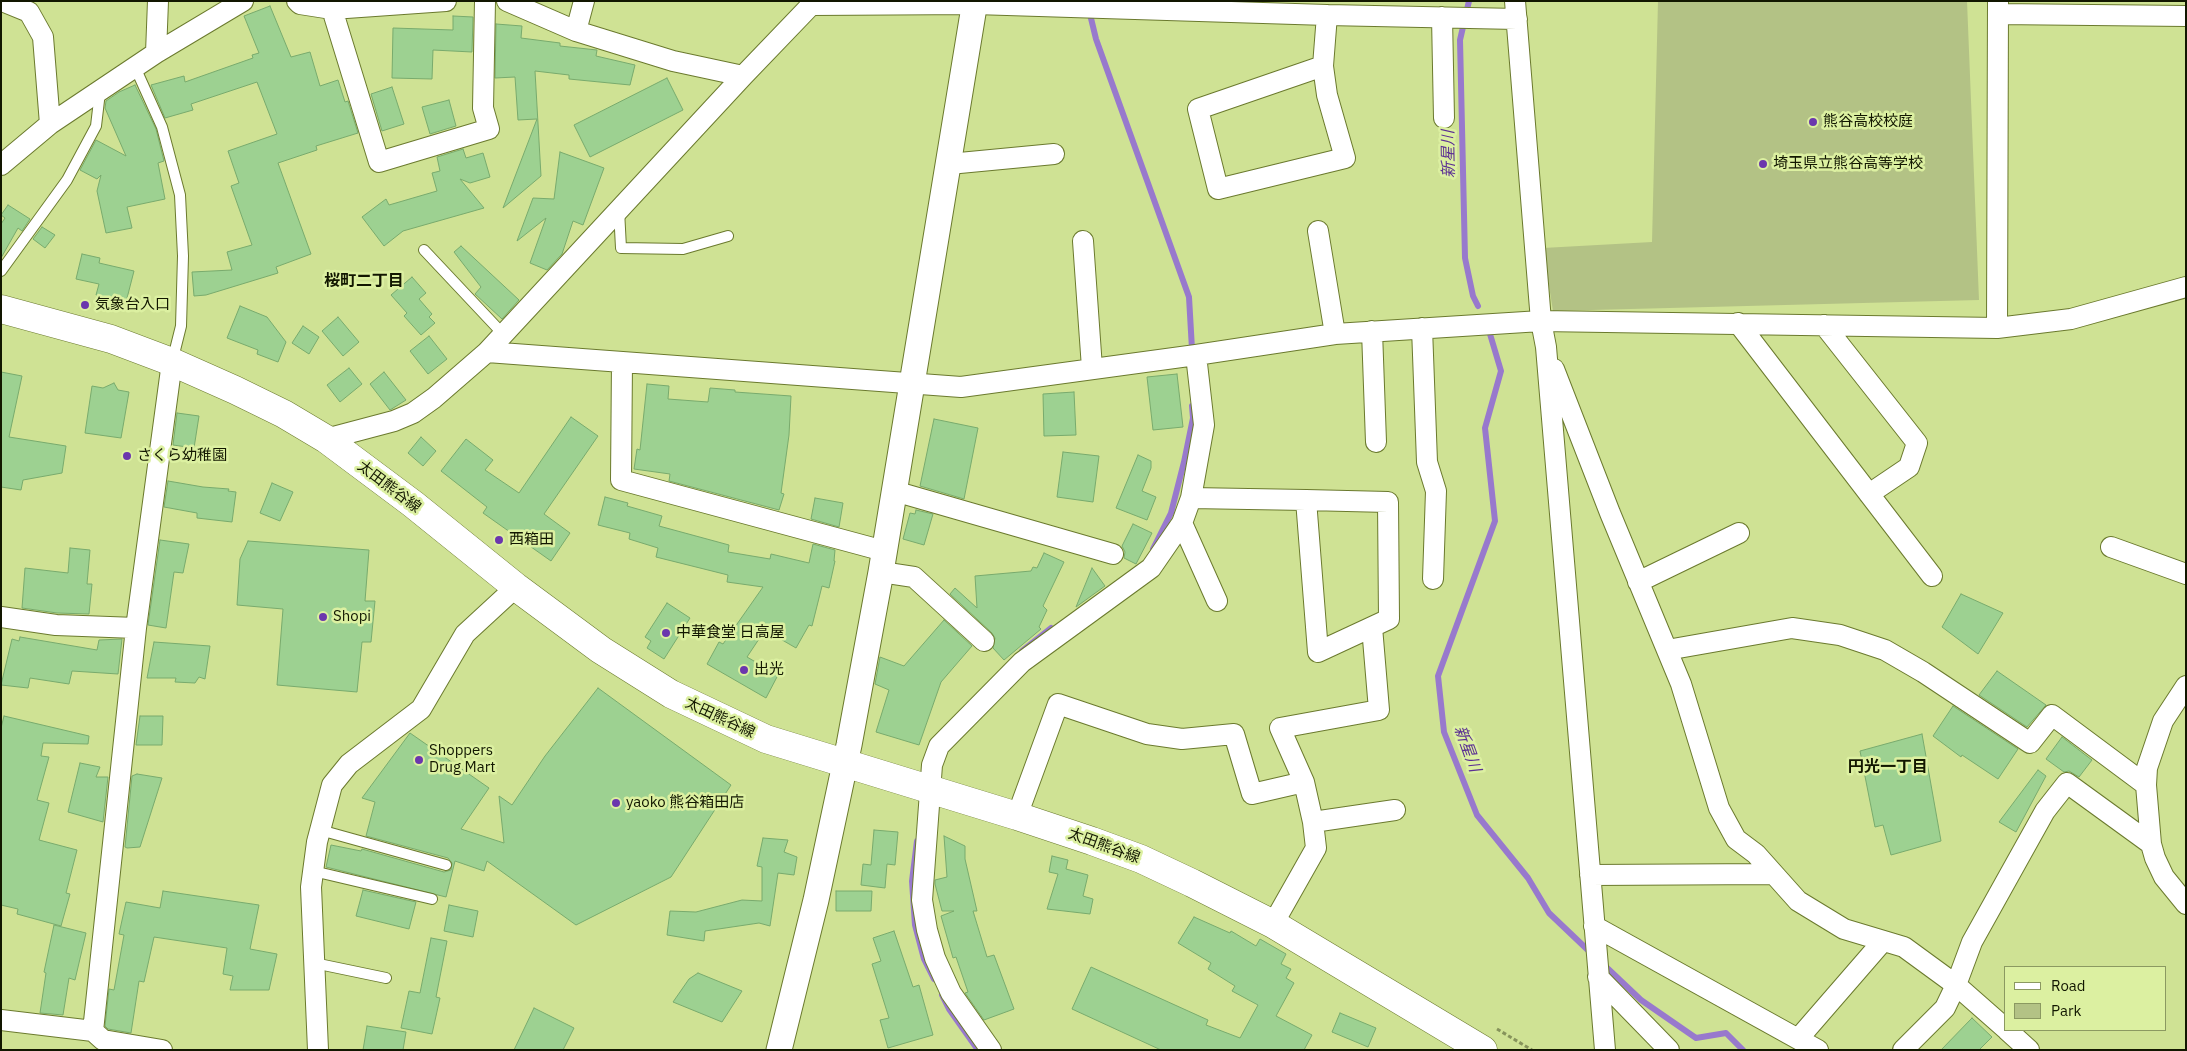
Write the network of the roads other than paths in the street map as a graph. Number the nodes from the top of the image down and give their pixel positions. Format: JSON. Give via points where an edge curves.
{"nodes":[{"id":1,"x":2,"y":1,"type":"edge"},
{"id":2,"x":158,"y":1,"type":"edge"},
{"id":3,"x":243,"y":1,"type":"edge"},
{"id":4,"x":297,"y":1,"type":"edge"},
{"id":5,"x":446,"y":1,"type":"edge"},
{"id":6,"x":485,"y":1,"type":"edge"},
{"id":7,"x":507,"y":1,"type":"edge"},
{"id":8,"x":584,"y":1,"type":"edge"},
{"id":9,"x":813,"y":3,"type":"edge"},
{"id":10,"x":975,"y":3,"type":"edge"},
{"id":11,"x":1106,"y":6,"type":"edge"},
{"id":12,"x":1998,"y":7,"type":"edge"},
{"id":13,"x":1349,"y":8,"type":"edge"},
{"id":14,"x":2160,"y":8,"type":"edge"},
{"id":15,"x":332,"y":9,"type":"junction"},
{"id":16,"x":1402,"y":9,"type":"edge"},
{"id":17,"x":1516,"y":10,"type":"edge"},
{"id":18,"x":1327,"y":15,"type":"junction"},
{"id":19,"x":2186,"y":16,"type":"edge"},
{"id":20,"x":1447,"y":17,"type":"junction"},
{"id":21,"x":576,"y":31,"type":"junction"},
{"id":22,"x":156,"y":53,"type":"junction"},
{"id":23,"x":1323,"y":66,"type":"junction"},
{"id":24,"x":135,"y":67,"type":"junction"},
{"id":25,"x":743,"y":76,"type":"junction"},
{"id":26,"x":100,"y":91,"type":"junction"},
{"id":27,"x":1444,"y":118,"type":"dead end"},
{"id":28,"x":50,"y":124,"type":"junction"},
{"id":29,"x":1054,"y":154,"type":"dead end"},
{"id":30,"x":949,"y":164,"type":"junction"},
{"id":31,"x":1,"y":165,"type":"edge"},
{"id":32,"x":619,"y":209,"type":"junction"},
{"id":33,"x":1318,"y":231,"type":"dead end"},
{"id":34,"x":728,"y":236,"type":"dead end"},
{"id":35,"x":1083,"y":241,"type":"dead end"},
{"id":36,"x":424,"y":250,"type":"dead end"},
{"id":37,"x":1,"y":271,"type":"edge"},
{"id":38,"x":2186,"y":286,"type":"edge"},
{"id":39,"x":1,"y":309,"type":"edge"},
{"id":40,"x":1541,"y":321,"type":"junction"},
{"id":41,"x":1738,"y":323,"type":"junction"},
{"id":42,"x":1824,"y":325,"type":"junction"},
{"id":43,"x":1422,"y":328,"type":"junction"},
{"id":44,"x":1997,"y":328,"type":"junction"},
{"id":45,"x":1372,"y":331,"type":"junction"},
{"id":46,"x":503,"y":334,"type":"junction"},
{"id":47,"x":1335,"y":334,"type":"junction"},
{"id":48,"x":1546,"y":347,"type":"junction"},
{"id":49,"x":486,"y":352,"type":"junction"},
{"id":50,"x":1196,"y":355,"type":"junction"},
{"id":51,"x":172,"y":362,"type":"junction"},
{"id":52,"x":622,"y":362,"type":"junction"},
{"id":53,"x":1092,"y":368,"type":"junction"},
{"id":54,"x":911,"y":383,"type":"junction"},
{"id":55,"x":326,"y":439,"type":"junction"},
{"id":56,"x":1376,"y":442,"type":"dead end"},
{"id":57,"x":894,"y":491,"type":"junction"},
{"id":58,"x":1869,"y":494,"type":"junction"},
{"id":59,"x":1191,"y":498,"type":"junction"},
{"id":60,"x":1306,"y":500,"type":"junction"},
{"id":61,"x":1182,"y":523,"type":"junction"},
{"id":62,"x":1740,"y":533,"type":"dead end"},
{"id":63,"x":2111,"y":547,"type":"dead end"},
{"id":64,"x":1113,"y":554,"type":"dead end"},
{"id":65,"x":882,"y":561,"type":"junction"},
{"id":66,"x":2186,"y":574,"type":"edge"},
{"id":67,"x":1932,"y":576,"type":"dead end"},
{"id":68,"x":1433,"y":579,"type":"dead end"},
{"id":69,"x":1638,"y":582,"type":"junction"},
{"id":70,"x":516,"y":588,"type":"junction"},
{"id":71,"x":1217,"y":601,"type":"dead end"},
{"id":72,"x":1,"y":617,"type":"edge"},
{"id":73,"x":1372,"y":627,"type":"junction"},
{"id":74,"x":136,"y":628,"type":"junction"},
{"id":75,"x":984,"y":641,"type":"dead end"},
{"id":76,"x":1667,"y":650,"type":"junction"},
{"id":77,"x":2186,"y":686,"type":"edge"},
{"id":78,"x":845,"y":763,"type":"junction"},
{"id":79,"x":1304,"y":782,"type":"junction"},
{"id":80,"x":2146,"y":785,"type":"junction"},
{"id":81,"x":922,"y":786,"type":"junction"},
{"id":82,"x":1395,"y":810,"type":"dead end"},
{"id":83,"x":1017,"y":816,"type":"junction"},
{"id":84,"x":1313,"y":822,"type":"junction"},
{"id":85,"x":320,"y":830,"type":"junction"},
{"id":86,"x":2151,"y":844,"type":"junction"},
{"id":87,"x":446,"y":865,"type":"dead end"},
{"id":88,"x":313,"y":871,"type":"junction"},
{"id":89,"x":1590,"y":874,"type":"junction"},
{"id":90,"x":1773,"y":874,"type":"junction"},
{"id":91,"x":432,"y":899,"type":"dead end"},
{"id":92,"x":2186,"y":904,"type":"edge"},
{"id":93,"x":1273,"y":924,"type":"junction"},
{"id":94,"x":1594,"y":933,"type":"junction"},
{"id":95,"x":1883,"y":941,"type":"junction"},
{"id":96,"x":314,"y":963,"type":"junction"},
{"id":97,"x":1598,"y":976,"type":"junction"},
{"id":98,"x":386,"y":978,"type":"dead end"},
{"id":99,"x":1956,"y":985,"type":"junction"},
{"id":100,"x":1,"y":1020,"type":"edge"},
{"id":101,"x":2004,"y":1027,"type":"edge"},
{"id":102,"x":2008,"y":1031,"type":"edge"},
{"id":103,"x":94,"y":1039,"type":"junction"},
{"id":104,"x":1798,"y":1039,"type":"junction"},
{"id":105,"x":162,"y":1050,"type":"edge"},
{"id":106,"x":318,"y":1050,"type":"edge"},
{"id":107,"x":779,"y":1050,"type":"edge"},
{"id":108,"x":991,"y":1050,"type":"edge"},
{"id":109,"x":1482,"y":1050,"type":"edge"},
{"id":110,"x":1605,"y":1050,"type":"edge"},
{"id":111,"x":1669,"y":1050,"type":"edge"},
{"id":112,"x":1818,"y":1050,"type":"edge"},
{"id":113,"x":1903,"y":1050,"type":"edge"},
{"id":114,"x":2029,"y":1050,"type":"edge"}],
"edges":[{"from":1,"to":28,"type":"street","via":[[30,12],[43,37]]},
{"from":2,"to":22,"type":"street"},
{"from":3,"to":22,"type":"street"},
{"from":4,"to":15,"type":"street"},
{"from":5,"to":15,"type":"street"},
{"from":6,"to":15,"type":"street","via":[[483,108],[489,129],[379,162]]},
{"from":7,"to":21,"type":"street"},
{"from":8,"to":21,"type":"street"},
{"from":9,"to":10,"type":"street"},
{"from":9,"to":25,"type":"street"},
{"from":10,"to":11,"type":"street","via":[[1078,8]]},
{"from":10,"to":30,"type":"street"},
{"from":11,"to":18,"type":"street"},
{"from":12,"to":14,"type":"street"},
{"from":12,"to":44,"type":"street"},
{"from":13,"to":16,"type":"street"},
{"from":13,"to":18,"type":"street"},
{"from":14,"to":19,"type":"street"},
{"from":16,"to":20,"type":"street"},
{"from":17,"to":20,"type":"street","via":[[1479,18]]},
{"from":17,"to":40,"type":"street"},
{"from":18,"to":23,"type":"street"},
{"from":20,"to":27,"type":"street"},
{"from":21,"to":25,"type":"street","via":[[673,61]]},
{"from":22,"to":24,"type":"street"},
{"from":23,"to":23,"type":"street","via":[[1326,95],[1345,158],[1218,189],[1198,109]]},
{"from":24,"to":26,"type":"street"},
{"from":24,"to":51,"type":"lane","via":[[162,127],[180,195],[184,256],[181,326]]},
{"from":25,"to":32,"type":"street"},
{"from":26,"to":28,"type":"street"},
{"from":26,"to":37,"type":"lane","via":[[96,126],[67,180]]},
{"from":28,"to":31,"type":"street"},
{"from":29,"to":30,"type":"street"},
{"from":30,"to":54,"type":"street"},
{"from":32,"to":34,"type":"lane","via":[[621,248],[683,249]]},
{"from":32,"to":46,"type":"street"},
{"from":33,"to":47,"type":"street"},
{"from":35,"to":53,"type":"street"},
{"from":36,"to":46,"type":"lane"},
{"from":38,"to":44,"type":"street","via":[[2071,319]]},
{"from":39,"to":51,"type":"main road","name":"太田熊谷線","via":[[111,339]]},
{"from":40,"to":41,"type":"street"},
{"from":40,"to":43,"type":"street"},
{"from":40,"to":48,"type":"street"},
{"from":41,"to":42,"type":"street"},
{"from":41,"to":58,"type":"street"},
{"from":42,"to":44,"type":"street"},
{"from":42,"to":58,"type":"street","via":[[1917,443],[1909,467]]},
{"from":43,"to":45,"type":"street"},
{"from":43,"to":68,"type":"street","via":[[1427,462],[1436,491]]},
{"from":45,"to":47,"type":"street"},
{"from":45,"to":56,"type":"street"},
{"from":46,"to":49,"type":"street"},
{"from":47,"to":50,"type":"street"},
{"from":48,"to":69,"type":"street"},
{"from":48,"to":89,"type":"street"},
{"from":49,"to":52,"type":"street"},
{"from":49,"to":55,"type":"street","via":[[413,413]]},
{"from":50,"to":53,"type":"street"},
{"from":50,"to":59,"type":"street","via":[[1204,425]]},
{"from":51,"to":55,"type":"main road","name":"太田熊谷線","via":[[235,390]]},
{"from":51,"to":74,"type":"street"},
{"from":52,"to":54,"type":"street"},
{"from":52,"to":65,"type":"street","via":[[621,480]]},
{"from":53,"to":54,"type":"street","via":[[961,387]]},
{"from":54,"to":57,"type":"street"},
{"from":55,"to":70,"type":"main road","name":"太田熊谷線","via":[[413,504]]},
{"from":57,"to":64,"type":"street"},
{"from":57,"to":65,"type":"street"},
{"from":58,"to":67,"type":"street"},
{"from":59,"to":60,"type":"street"},
{"from":59,"to":61,"type":"street"},
{"from":60,"to":73,"type":"street","via":[[1318,652]]},
{"from":60,"to":73,"type":"street","via":[[1388,502],[1389,619]]},
{"from":61,"to":71,"type":"street"},
{"from":61,"to":81,"type":"street","via":[[1151,568],[1022,662],[939,746]]},
{"from":62,"to":69,"type":"street"},
{"from":63,"to":66,"type":"street"},
{"from":65,"to":75,"type":"street","via":[[914,577]]},
{"from":65,"to":78,"type":"street"},
{"from":69,"to":76,"type":"street"},
{"from":70,"to":78,"type":"main road","name":"太田熊谷線","via":[[601,650],[671,694],[766,739]]},
{"from":70,"to":85,"type":"street","via":[[465,634],[421,709],[350,764],[332,785]]},
{"from":72,"to":74,"type":"street","via":[[56,625]]},
{"from":73,"to":79,"type":"street","via":[[1379,710],[1280,728]]},
{"from":74,"to":103,"type":"street"},
{"from":76,"to":80,"type":"street","via":[[1792,628],[1840,635],[1885,650],[2030,742],[2052,715]]},
{"from":76,"to":90,"type":"street","via":[[1681,684],[1719,808],[1736,839],[1756,854]]},
{"from":77,"to":80,"type":"street","via":[[2163,720],[2147,768]]},
{"from":78,"to":81,"type":"main road","name":"太田熊谷線"},
{"from":78,"to":107,"type":"street"},
{"from":79,"to":83,"type":"street","via":[[1252,794],[1234,734],[1182,739],[1147,734],[1058,704]]},
{"from":79,"to":84,"type":"street"},
{"from":80,"to":86,"type":"street"},
{"from":81,"to":83,"type":"main road","name":"太田熊谷線"},
{"from":81,"to":108,"type":"street","via":[[922,900],[927,930],[951,994]]},
{"from":82,"to":84,"type":"street"},
{"from":83,"to":93,"type":"main road","name":"太田熊谷線","via":[[1092,840],[1140,860]]},
{"from":84,"to":93,"type":"street","via":[[1316,848]]},
{"from":85,"to":87,"type":"lane"},
{"from":85,"to":88,"type":"street"},
{"from":86,"to":92,"type":"street","via":[[2164,877]]},
{"from":86,"to":99,"type":"street","via":[[2067,783],[2045,811],[1972,942]]},
{"from":88,"to":91,"type":"lane"},
{"from":88,"to":96,"type":"street"},
{"from":89,"to":90,"type":"street"},
{"from":89,"to":94,"type":"street"},
{"from":90,"to":95,"type":"street","via":[[1798,901],[1844,929]]},
{"from":93,"to":109,"type":"main road","name":"太田熊谷線"},
{"from":94,"to":97,"type":"street"},
{"from":94,"to":104,"type":"street"},
{"from":95,"to":99,"type":"street","via":[[1904,947]]},
{"from":95,"to":104,"type":"street"},
{"from":96,"to":98,"type":"lane"},
{"from":96,"to":106,"type":"street"},
{"from":97,"to":110,"type":"street"},
{"from":97,"to":111,"type":"street"},
{"from":99,"to":101,"type":"street"},
{"from":99,"to":113,"type":"street","via":[[1945,1008]]},
{"from":100,"to":103,"type":"street"},
{"from":102,"to":114,"type":"street"},
{"from":103,"to":105,"type":"street"},
{"from":104,"to":112,"type":"street"}]}
